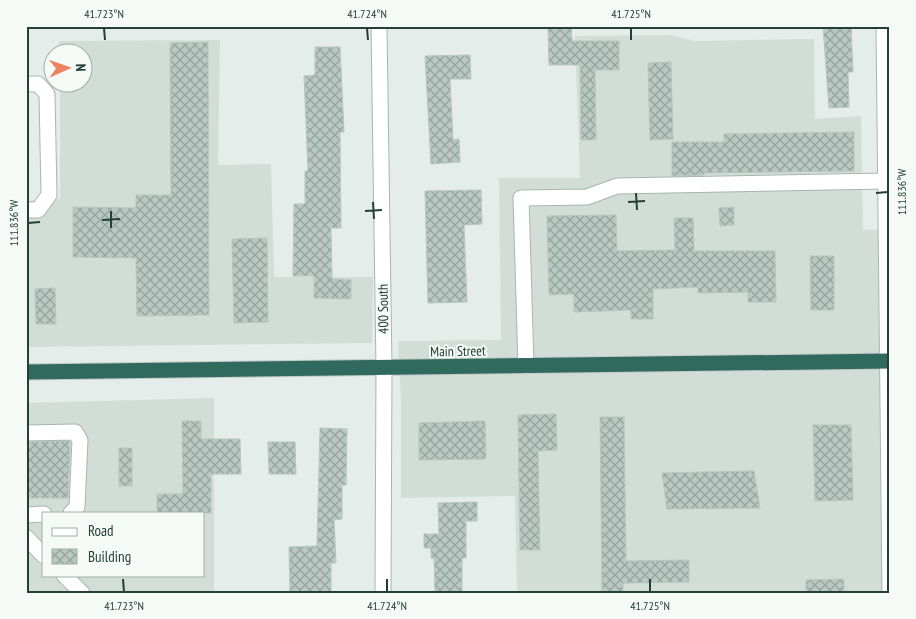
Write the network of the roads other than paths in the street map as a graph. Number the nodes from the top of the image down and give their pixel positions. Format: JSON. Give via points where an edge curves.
{"nodes":[{"id":1,"x":379,"y":26,"type":"edge"},
{"id":2,"x":884,"y":26,"type":"edge"},
{"id":3,"x":26,"y":84,"type":"edge"},
{"id":4,"x":885,"y":181,"type":"junction"},
{"id":5,"x":888,"y":202,"type":"edge"},
{"id":6,"x":26,"y":210,"type":"edge"},
{"id":7,"x":888,"y":361,"type":"edge"},
{"id":8,"x":526,"y":366,"type":"junction"},
{"id":9,"x":384,"y":368,"type":"junction"},
{"id":10,"x":26,"y":372,"type":"edge"},
{"id":11,"x":26,"y":433,"type":"edge"},
{"id":12,"x":72,"y":512,"type":"edge"},
{"id":13,"x":42,"y":514,"type":"edge"},
{"id":14,"x":26,"y":515,"type":"edge"},
{"id":15,"x":26,"y":537,"type":"edge"},
{"id":16,"x":889,"y":537,"type":"edge"},
{"id":17,"x":42,"y":554,"type":"edge"},
{"id":18,"x":65,"y":576,"type":"edge"},
{"id":19,"x":82,"y":593,"type":"edge"},
{"id":20,"x":383,"y":593,"type":"edge"},
{"id":21,"x":890,"y":593,"type":"edge"}],
"edges":[{"from":1,"to":9,"type":"street","name":"400 South"},
{"from":2,"to":4,"type":"street"},
{"from":3,"to":6,"type":"street","via":[[38,84],[47,94],[49,195],[38,210]]},
{"from":4,"to":5,"type":"street"},
{"from":4,"to":8,"type":"street","via":[[617,186],[587,197],[521,198]]},
{"from":5,"to":7,"type":"street"},
{"from":7,"to":8,"type":"highway","name":"Main Street"},
{"from":7,"to":16,"type":"street"},
{"from":8,"to":9,"type":"highway","name":"Main Street"},
{"from":9,"to":10,"type":"highway","name":"Main Street"},
{"from":9,"to":20,"type":"street","name":"400 South"},
{"from":11,"to":12,"type":"street","via":[[75,432],[78,435],[77,507]]},
{"from":13,"to":14,"type":"street"},
{"from":15,"to":17,"type":"street"},
{"from":16,"to":21,"type":"street"},
{"from":18,"to":19,"type":"street"}]}
